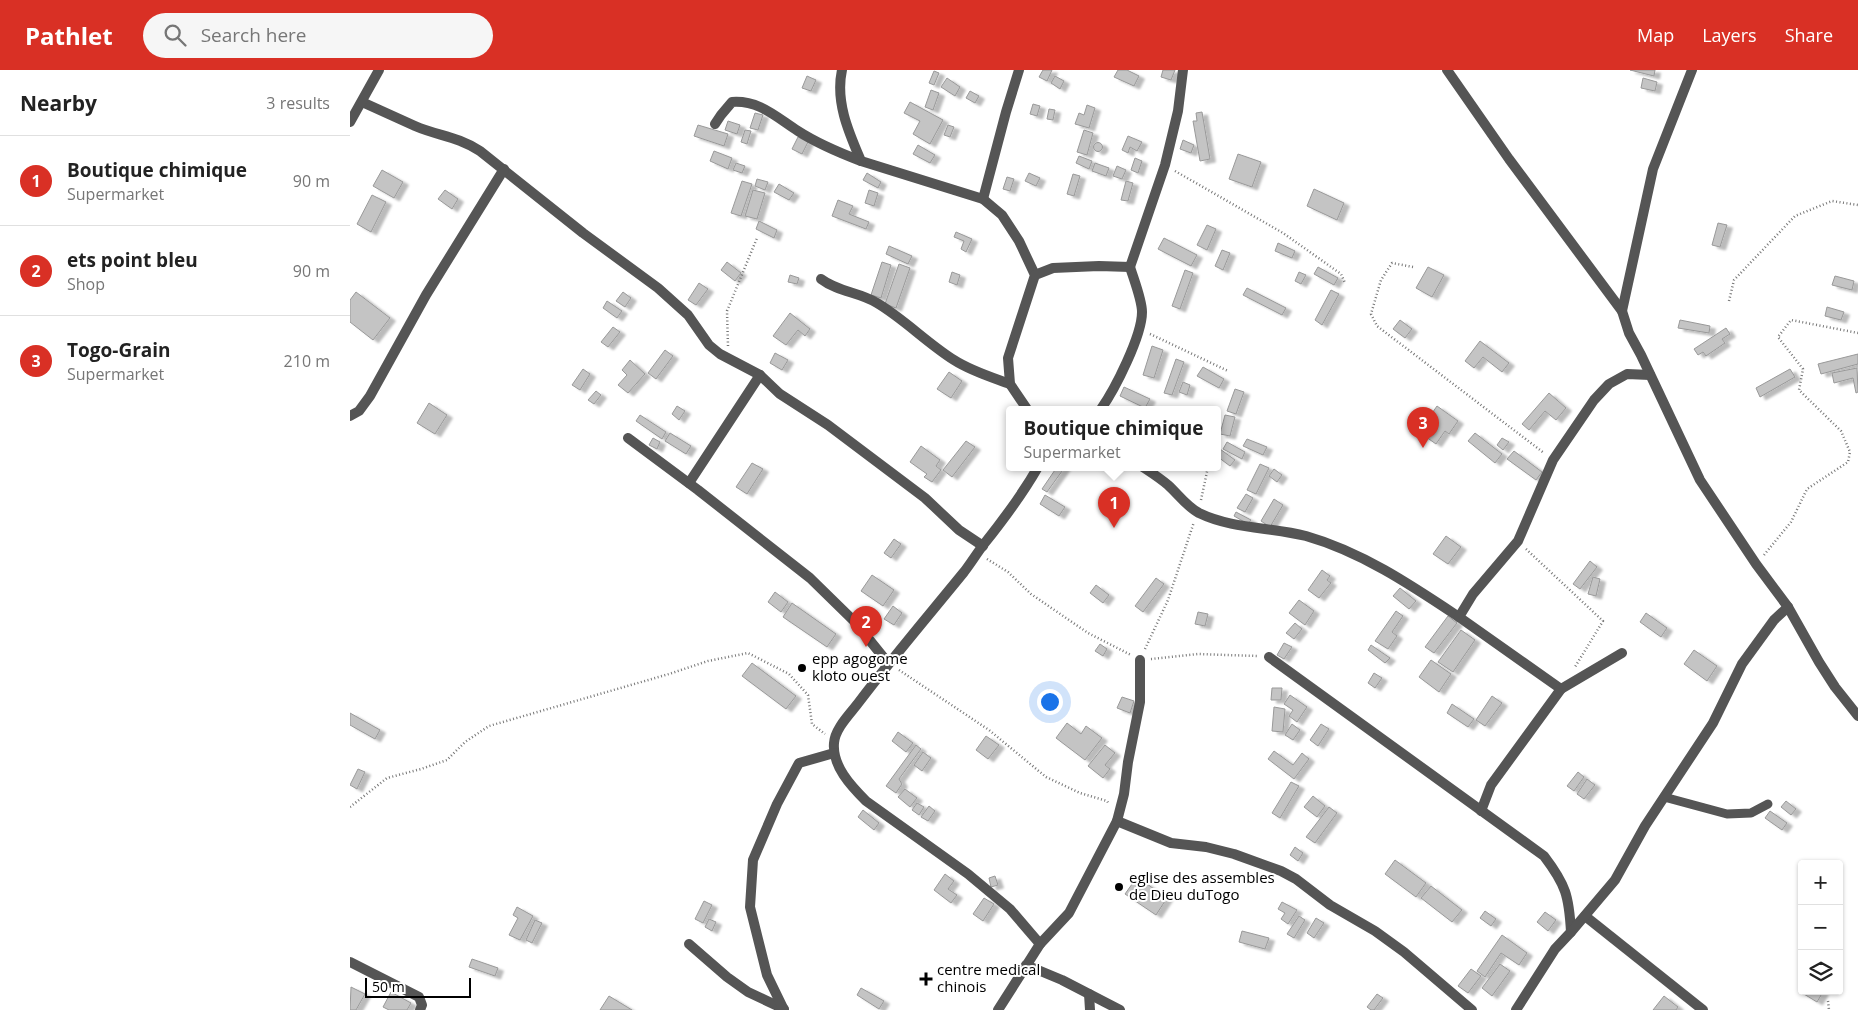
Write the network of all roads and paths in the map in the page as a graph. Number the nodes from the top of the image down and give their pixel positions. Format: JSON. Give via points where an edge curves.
{"nodes":[{"id":1,"x":379,"y":70,"type":"edge"},
{"id":2,"x":842,"y":70,"type":"edge"},
{"id":3,"x":1019,"y":70,"type":"edge"},
{"id":4,"x":1183,"y":70,"type":"edge"},
{"id":5,"x":1447,"y":70,"type":"edge"},
{"id":6,"x":1692,"y":70,"type":"edge"},
{"id":7,"x":362,"y":102,"type":"junction"},
{"id":8,"x":350,"y":122,"type":"edge"},
{"id":9,"x":715,"y":124,"type":"dead end"},
{"id":10,"x":861,"y":162,"type":"junction"},
{"id":11,"x":1165,"y":165,"type":"junction"},
{"id":12,"x":504,"y":170,"type":"junction"},
{"id":13,"x":983,"y":199,"type":"junction"},
{"id":14,"x":1858,"y":205,"type":"edge"},
{"id":15,"x":757,"y":238,"type":"dead end"},
{"id":16,"x":1130,"y":267,"type":"junction"},
{"id":17,"x":1413,"y":267,"type":"dead end"},
{"id":18,"x":1034,"y":275,"type":"junction"},
{"id":19,"x":821,"y":279,"type":"dead end"},
{"id":20,"x":1344,"y":283,"type":"dead end"},
{"id":21,"x":1729,"y":301,"type":"dead end"},
{"id":22,"x":1622,"y":311,"type":"junction"},
{"id":23,"x":1139,"y":330,"type":"junction"},
{"id":24,"x":1858,"y":333,"type":"edge"},
{"id":25,"x":728,"y":358,"type":"junction"},
{"id":26,"x":1228,"y":371,"type":"dead end"},
{"id":27,"x":760,"y":375,"type":"junction"},
{"id":28,"x":1650,"y":375,"type":"junction"},
{"id":29,"x":1010,"y":384,"type":"junction"},
{"id":30,"x":1025,"y":406,"type":"edge"},
{"id":31,"x":1103,"y":406,"type":"edge"},
{"id":32,"x":350,"y":416,"type":"edge"},
{"id":33,"x":628,"y":438,"type":"dead end"},
{"id":34,"x":1553,"y":460,"type":"junction"},
{"id":35,"x":1036,"y":471,"type":"edge"},
{"id":36,"x":1149,"y":471,"type":"edge"},
{"id":37,"x":1207,"y":471,"type":"edge"},
{"id":38,"x":689,"y":483,"type":"junction"},
{"id":39,"x":1198,"y":512,"type":"junction"},
{"id":40,"x":1518,"y":541,"type":"junction"},
{"id":41,"x":983,"y":546,"type":"junction"},
{"id":42,"x":976,"y":556,"type":"junction"},
{"id":43,"x":1756,"y":564,"type":"junction"},
{"id":44,"x":1788,"y":607,"type":"junction"},
{"id":45,"x":1459,"y":617,"type":"junction"},
{"id":46,"x":1622,"y":653,"type":"dead end"},
{"id":47,"x":1269,"y":657,"type":"joint"},
{"id":48,"x":1140,"y":660,"type":"junction"},
{"id":49,"x":888,"y":663,"type":"junction"},
{"id":50,"x":1561,"y":688,"type":"junction"},
{"id":51,"x":1858,"y":716,"type":"edge"},
{"id":52,"x":834,"y":741,"type":"junction"},
{"id":53,"x":834,"y":753,"type":"junction"},
{"id":54,"x":1664,"y":796,"type":"junction"},
{"id":55,"x":1768,"y":804,"type":"dead end"},
{"id":56,"x":350,"y":806,"type":"edge"},
{"id":57,"x":1480,"y":811,"type":"junction"},
{"id":58,"x":1117,"y":821,"type":"junction"},
{"id":59,"x":1585,"y":916,"type":"junction"},
{"id":60,"x":1571,"y":932,"type":"junction"},
{"id":61,"x":689,"y":944,"type":"dead end"},
{"id":62,"x":1040,"y":944,"type":"junction"},
{"id":63,"x":350,"y":962,"type":"edge"},
{"id":64,"x":1026,"y":965,"type":"junction"},
{"id":65,"x":1089,"y":994,"type":"junction"},
{"id":66,"x":1828,"y":1001,"type":"dead end"},
{"id":67,"x":785,"y":1009,"type":"edge"},
{"id":68,"x":420,"y":1010,"type":"edge"},
{"id":69,"x":998,"y":1010,"type":"edge"},
{"id":70,"x":1090,"y":1010,"type":"edge"},
{"id":71,"x":1120,"y":1010,"type":"edge"},
{"id":72,"x":1472,"y":1010,"type":"edge"},
{"id":73,"x":1516,"y":1010,"type":"edge"},
{"id":74,"x":1703,"y":1010,"type":"edge"},
{"id":75,"x":1829,"y":1010,"type":"edge"}],
"edges":[{"from":1,"to":7,"type":"street"},
{"from":2,"to":10,"type":"street","via":[[839,85],[843,114]]},
{"from":3,"to":13,"type":"street"},
{"from":4,"to":11,"type":"street","via":[[1178,111]]},
{"from":5,"to":22,"type":"street"},
{"from":6,"to":22,"type":"street","via":[[1654,169]]},
{"from":7,"to":8,"type":"street"},
{"from":7,"to":12,"type":"street","via":[[415,126],[467,143]]},
{"from":9,"to":10,"type":"street","via":[[732,102],[743,101]]},
{"from":10,"to":13,"type":"street"},
{"from":11,"to":16,"type":"street"},
{"from":11,"to":20,"type":"path","via":[[1283,234],[1341,274]]},
{"from":12,"to":25,"type":"street","via":[[658,288],[688,315],[710,345]]},
{"from":12,"to":32,"type":"street","via":[[426,295],[370,396],[359,411]]},
{"from":13,"to":18,"type":"street","via":[[1002,215],[1019,241]]},
{"from":14,"to":21,"type":"path","via":[[1832,201],[1795,216],[1734,280]]},
{"from":15,"to":25,"type":"path","via":[[727,311]]},
{"from":16,"to":18,"type":"street","via":[[1053,268]]},
{"from":16,"to":23,"type":"street","via":[[1142,312]]},
{"from":17,"to":34,"type":"path","via":[[1392,263],[1381,280],[1371,314],[1377,326]]},
{"from":18,"to":29,"type":"street","via":[[1008,358]]},
{"from":19,"to":29,"type":"street","via":[[840,290],[868,298],[975,372]]},
{"from":22,"to":28,"type":"street"},
{"from":23,"to":26,"type":"path"},
{"from":23,"to":31,"type":"street"},
{"from":24,"to":43,"type":"path","via":[[1791,320],[1778,337],[1803,369],[1799,390],[1841,431],[1850,452],[1848,462],[1807,490],[1791,522]]},
{"from":25,"to":27,"type":"street"},
{"from":27,"to":38,"type":"street"},
{"from":27,"to":41,"type":"street","via":[[780,394],[828,425]]},
{"from":28,"to":34,"type":"street","via":[[1627,374],[1609,384]]},
{"from":28,"to":43,"type":"street","via":[[1700,480]]},
{"from":29,"to":30,"type":"street"},
{"from":33,"to":38,"type":"street"},
{"from":34,"to":40,"type":"street"},
{"from":35,"to":41,"type":"street"},
{"from":36,"to":39,"type":"street"},
{"from":37,"to":39,"type":"path"},
{"from":38,"to":49,"type":"street","via":[[810,578],[856,622]]},
{"from":39,"to":45,"type":"street","via":[[1218,520],[1330,544],[1412,585]]},
{"from":39,"to":48,"type":"path","via":[[1168,600]]},
{"from":40,"to":45,"type":"street","via":[[1473,594]]},
{"from":40,"to":50,"type":"path","via":[[1603,621]]},
{"from":41,"to":42,"type":"street"},
{"from":42,"to":48,"type":"path","via":[[992,560],[1031,594],[1088,633]]},
{"from":42,"to":49,"type":"street"},
{"from":43,"to":44,"type":"street"},
{"from":44,"to":51,"type":"street","via":[[1835,687]]},
{"from":44,"to":54,"type":"street","via":[[1774,620],[1742,664],[1713,723]]},
{"from":45,"to":50,"type":"street"},
{"from":46,"to":50,"type":"street"},
{"from":47,"to":48,"type":"path","via":[[1198,654]]},
{"from":47,"to":57,"type":"street"},
{"from":48,"to":58,"type":"street","via":[[1140,702]]},
{"from":49,"to":52,"type":"street","via":[[841,726]]},
{"from":49,"to":58,"type":"path","via":[[988,730],[1046,777],[1080,793],[1108,801]]},
{"from":50,"to":57,"type":"street","via":[[1491,785]]},
{"from":52,"to":53,"type":"street"},
{"from":52,"to":56,"type":"path","via":[[812,724],[808,695],[789,674],[748,653],[708,661],[489,726],[465,742],[447,760],[387,778]]},
{"from":53,"to":62,"type":"street","via":[[856,792],[968,874],[1010,909]]},
{"from":53,"to":67,"type":"street","via":[[799,763],[753,860],[750,907],[767,975]]},
{"from":54,"to":55,"type":"lane","via":[[1727,814],[1751,812]]},
{"from":54,"to":59,"type":"street","via":[[1615,880]]},
{"from":57,"to":60,"type":"street","via":[[1544,856],[1560,877],[1569,903]]},
{"from":58,"to":62,"type":"street","via":[[1069,913]]},
{"from":58,"to":72,"type":"street","via":[[1158,839],[1234,854],[1289,875],[1404,952]]},
{"from":59,"to":60,"type":"street"},
{"from":59,"to":74,"type":"street"},
{"from":60,"to":73,"type":"street","via":[[1555,949]]},
{"from":61,"to":67,"type":"street","via":[[748,992]]},
{"from":62,"to":64,"type":"street"},
{"from":63,"to":68,"type":"street","via":[[419,997]]},
{"from":64,"to":65,"type":"street"},
{"from":64,"to":69,"type":"street"},
{"from":65,"to":70,"type":"street"},
{"from":65,"to":71,"type":"street"},
{"from":66,"to":75,"type":"path"}]}
